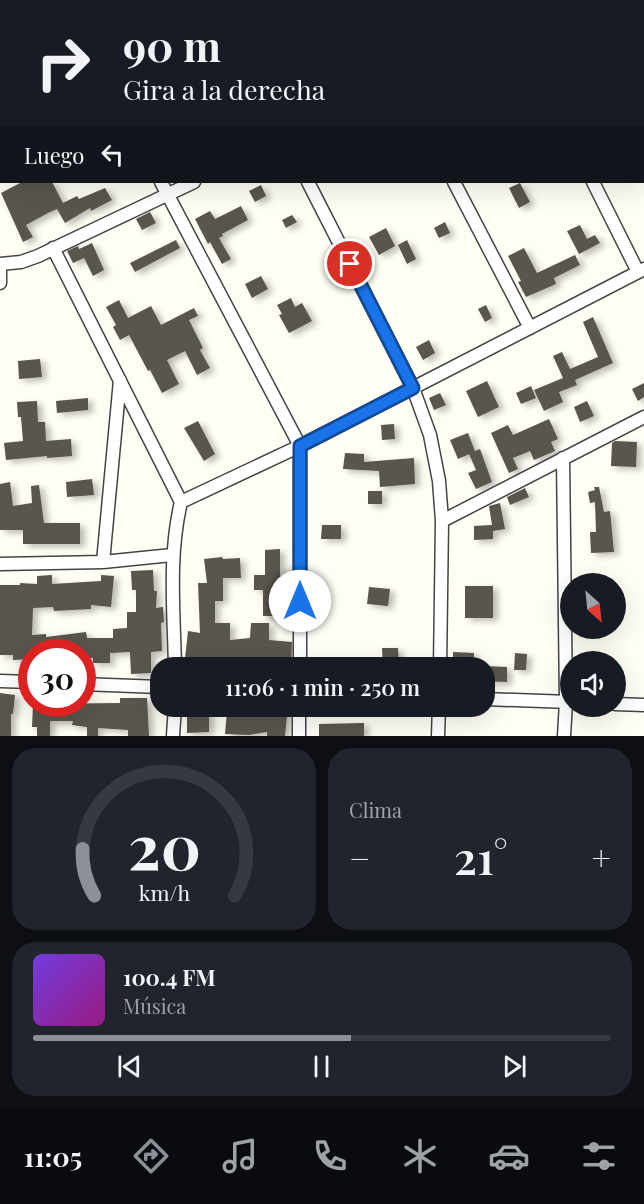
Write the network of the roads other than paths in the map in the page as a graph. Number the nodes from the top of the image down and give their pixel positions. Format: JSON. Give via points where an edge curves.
{"nodes":[{"id":1,"x":162,"y":183,"type":"edge"},
{"id":2,"x":192,"y":183,"type":"edge"},
{"id":3,"x":309,"y":183,"type":"edge"},
{"id":4,"x":455,"y":183,"type":"edge"},
{"id":5,"x":594,"y":183,"type":"edge"},
{"id":6,"x":167,"y":194,"type":"junction"},
{"id":7,"x":53,"y":248,"type":"junction"},
{"id":8,"x":0,"y":264,"type":"edge"},
{"id":9,"x":641,"y":271,"type":"edge"},
{"id":10,"x":0,"y":283,"type":"edge"},
{"id":11,"x":530,"y":328,"type":"junction"},
{"id":12,"x":120,"y":379,"type":"junction"},
{"id":13,"x":413,"y":388,"type":"junction"},
{"id":14,"x":644,"y":417,"type":"edge"},
{"id":15,"x":300,"y":446,"type":"junction"},
{"id":16,"x":563,"y":458,"type":"junction"},
{"id":17,"x":181,"y":502,"type":"junction"},
{"id":18,"x":442,"y":521,"type":"junction"},
{"id":19,"x":172,"y":555,"type":"junction"},
{"id":20,"x":103,"y":561,"type":"junction"},
{"id":21,"x":0,"y":564,"type":"edge"},
{"id":22,"x":567,"y":651,"type":"edge"},
{"id":23,"x":175,"y":657,"type":"edge"},
{"id":24,"x":300,"y":657,"type":"edge"},
{"id":25,"x":440,"y":657,"type":"edge"},
{"id":26,"x":0,"y":681,"type":"edge"},
{"id":27,"x":18,"y":682,"type":"edge"},
{"id":28,"x":96,"y":685,"type":"edge"},
{"id":29,"x":150,"y":687,"type":"edge"},
{"id":30,"x":495,"y":699,"type":"edge"},
{"id":31,"x":560,"y":702,"type":"edge"},
{"id":32,"x":626,"y":704,"type":"edge"},
{"id":33,"x":644,"y":705,"type":"edge"},
{"id":34,"x":174,"y":717,"type":"edge"},
{"id":35,"x":299,"y":717,"type":"edge"},
{"id":36,"x":439,"y":717,"type":"edge"},
{"id":37,"x":566,"y":717,"type":"edge"},
{"id":38,"x":173,"y":736,"type":"edge"},
{"id":39,"x":299,"y":736,"type":"edge"},
{"id":40,"x":438,"y":736,"type":"edge"},
{"id":41,"x":564,"y":736,"type":"edge"}],
"edges":[{"from":1,"to":6,"type":"street"},
{"from":2,"to":6,"type":"street"},
{"from":3,"to":13,"type":"street"},
{"from":4,"to":11,"type":"street"},
{"from":5,"to":9,"type":"street"},
{"from":6,"to":7,"type":"street"},
{"from":6,"to":15,"type":"street"},
{"from":7,"to":8,"type":"street","via":[[21,262]]},
{"from":7,"to":12,"type":"street"},
{"from":8,"to":10,"type":"street"},
{"from":9,"to":11,"type":"street"},
{"from":11,"to":13,"type":"street"},
{"from":12,"to":17,"type":"street"},
{"from":12,"to":20,"type":"street"},
{"from":13,"to":15,"type":"street"},
{"from":13,"to":18,"type":"street","via":[[430,435]]},
{"from":14,"to":16,"type":"street"},
{"from":15,"to":17,"type":"street"},
{"from":15,"to":24,"type":"street"},
{"from":16,"to":18,"type":"street"},
{"from":16,"to":22,"type":"street"},
{"from":17,"to":19,"type":"street"},
{"from":18,"to":25,"type":"street"},
{"from":19,"to":20,"type":"street"},
{"from":19,"to":23,"type":"street"},
{"from":20,"to":21,"type":"street"},
{"from":26,"to":27,"type":"street"},
{"from":28,"to":29,"type":"street"},
{"from":30,"to":31,"type":"street"},
{"from":32,"to":33,"type":"street"},
{"from":34,"to":38,"type":"street"},
{"from":35,"to":39,"type":"street"},
{"from":36,"to":40,"type":"street"},
{"from":37,"to":41,"type":"street"}]}
